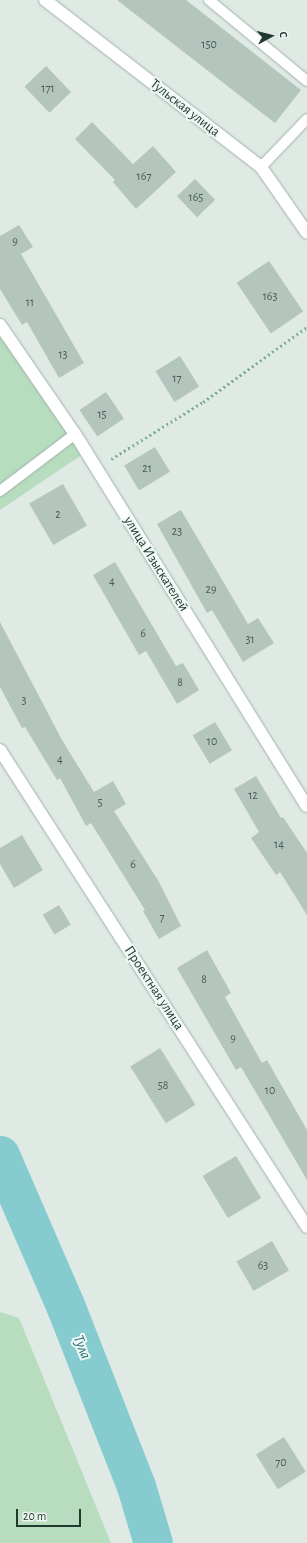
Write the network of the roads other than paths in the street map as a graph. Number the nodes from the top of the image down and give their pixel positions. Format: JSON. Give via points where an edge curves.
{"nodes":[{"id":1,"x":45,"y":0,"type":"edge"},
{"id":2,"x":209,"y":0,"type":"edge"},
{"id":3,"x":307,"y":80,"type":"edge"},
{"id":4,"x":307,"y":119,"type":"edge"},
{"id":5,"x":261,"y":167,"type":"junction"},
{"id":6,"x":307,"y":233,"type":"edge"},
{"id":7,"x":0,"y":325,"type":"edge"},
{"id":8,"x":75,"y":434,"type":"junction"},
{"id":9,"x":0,"y":491,"type":"edge"},
{"id":10,"x":0,"y":750,"type":"edge"},
{"id":11,"x":307,"y":806,"type":"edge"},
{"id":12,"x":307,"y":1226,"type":"edge"}],
"edges":[{"from":1,"to":5,"type":"street","name":"Тульская улица"},
{"from":2,"to":3,"type":"lane"},
{"from":4,"to":5,"type":"lane"},
{"from":5,"to":6,"type":"street","name":"Тульская улица"},
{"from":7,"to":8,"type":"street","name":"улица Изыскателей"},
{"from":8,"to":9,"type":"lane"},
{"from":8,"to":11,"type":"street","name":"улица Изыскателей"},
{"from":10,"to":12,"type":"street","name":"Проектная улица"}]}
